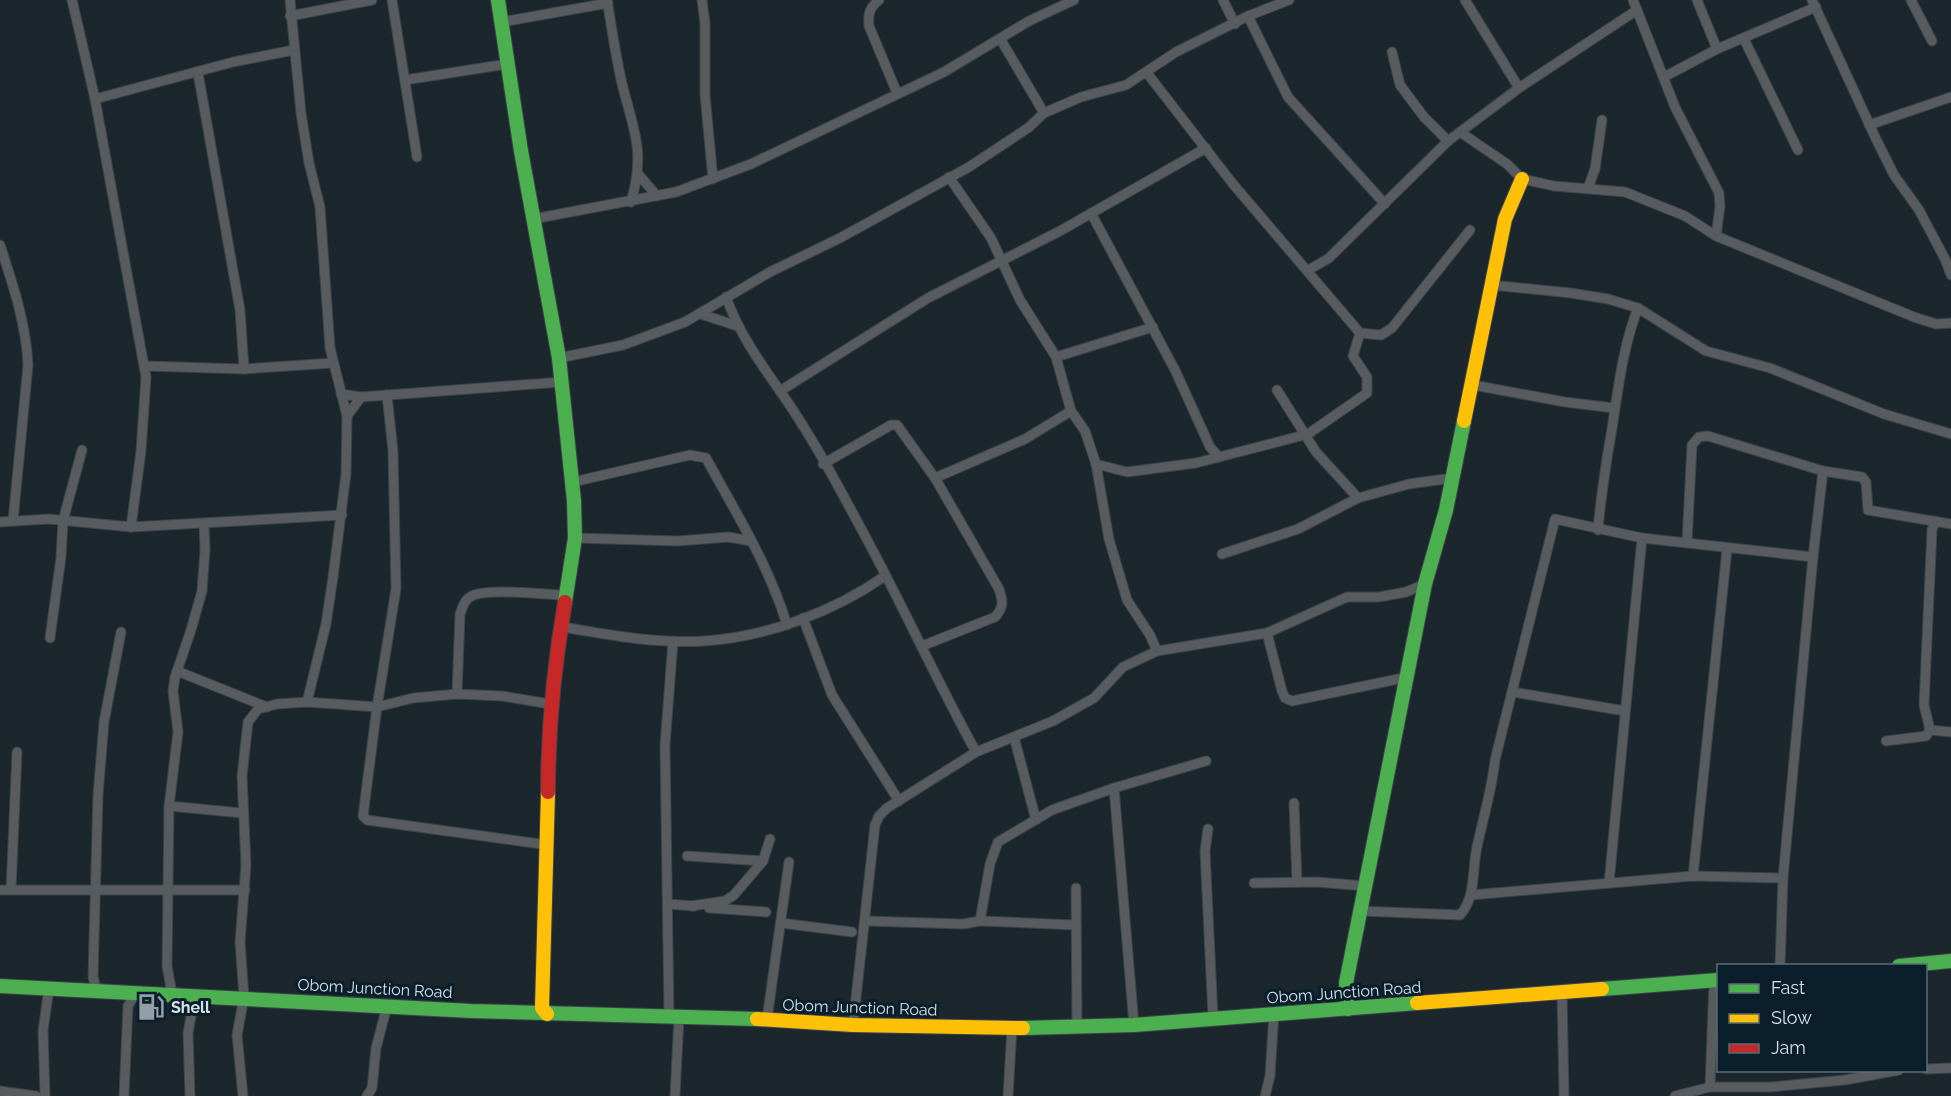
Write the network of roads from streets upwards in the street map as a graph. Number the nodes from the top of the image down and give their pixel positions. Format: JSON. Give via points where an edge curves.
{"nodes":[{"id":1,"x":290,"y":0,"type":"edge"},
{"id":2,"x":372,"y":0,"type":"edge"},
{"id":3,"x":392,"y":0,"type":"edge"},
{"id":4,"x":498,"y":0,"type":"edge"},
{"id":5,"x":702,"y":0,"type":"edge"},
{"id":6,"x":879,"y":0,"type":"edge"},
{"id":7,"x":1074,"y":0,"type":"edge"},
{"id":8,"x":1223,"y":0,"type":"edge"},
{"id":9,"x":1289,"y":0,"type":"edge"},
{"id":10,"x":1465,"y":0,"type":"edge"},
{"id":11,"x":1633,"y":0,"type":"edge"},
{"id":12,"x":1697,"y":0,"type":"edge"},
{"id":13,"x":1911,"y":0,"type":"edge"},
{"id":14,"x":75,"y":1,"type":"edge"},
{"id":15,"x":607,"y":2,"type":"edge"},
{"id":16,"x":1814,"y":3,"type":"edge"},
{"id":17,"x":1637,"y":10,"type":"junction"},
{"id":18,"x":290,"y":16,"type":"junction"},
{"id":19,"x":1248,"y":16,"type":"junction"},
{"id":20,"x":502,"y":22,"type":"junction"},
{"id":21,"x":1235,"y":24,"type":"junction"},
{"id":22,"x":1744,"y":39,"type":"junction"},
{"id":23,"x":1001,"y":40,"type":"junction"},
{"id":24,"x":1932,"y":41,"type":"dead end"},
{"id":25,"x":1717,"y":49,"type":"junction"},
{"id":26,"x":294,"y":50,"type":"junction"},
{"id":27,"x":1392,"y":52,"type":"dead end"},
{"id":28,"x":507,"y":63,"type":"junction"},
{"id":29,"x":198,"y":73,"type":"junction"},
{"id":30,"x":1147,"y":73,"type":"junction"},
{"id":31,"x":1664,"y":77,"type":"junction"},
{"id":32,"x":405,"y":80,"type":"junction"},
{"id":33,"x":1519,"y":88,"type":"junction"},
{"id":34,"x":897,"y":93,"type":"junction"},
{"id":35,"x":1951,"y":97,"type":"edge"},
{"id":36,"x":95,"y":99,"type":"junction"},
{"id":37,"x":1044,"y":113,"type":"junction"},
{"id":38,"x":1602,"y":120,"type":"dead end"},
{"id":39,"x":1869,"y":125,"type":"junction"},
{"id":40,"x":1460,"y":132,"type":"junction"},
{"id":41,"x":1448,"y":141,"type":"junction"},
{"id":42,"x":1206,"y":148,"type":"junction"},
{"id":43,"x":1798,"y":150,"type":"dead end"},
{"id":44,"x":417,"y":157,"type":"dead end"},
{"id":45,"x":639,"y":175,"type":"junction"},
{"id":46,"x":949,"y":177,"type":"junction"},
{"id":47,"x":713,"y":179,"type":"junction"},
{"id":48,"x":1522,"y":179,"type":"junction"},
{"id":49,"x":1588,"y":188,"type":"junction"},
{"id":50,"x":657,"y":196,"type":"junction"},
{"id":51,"x":631,"y":202,"type":"junction"},
{"id":52,"x":1385,"y":204,"type":"junction"},
{"id":53,"x":1091,"y":213,"type":"junction"},
{"id":54,"x":533,"y":219,"type":"junction"},
{"id":55,"x":1470,"y":230,"type":"dead end"},
{"id":56,"x":1716,"y":236,"type":"junction"},
{"id":57,"x":0,"y":245,"type":"edge"},
{"id":58,"x":1003,"y":258,"type":"junction"},
{"id":59,"x":1307,"y":271,"type":"junction"},
{"id":60,"x":1951,"y":275,"type":"edge"},
{"id":61,"x":1491,"y":285,"type":"junction"},
{"id":62,"x":726,"y":297,"type":"junction"},
{"id":63,"x":1638,"y":308,"type":"junction"},
{"id":64,"x":701,"y":314,"type":"junction"},
{"id":65,"x":1951,"y":323,"type":"edge"},
{"id":66,"x":737,"y":326,"type":"junction"},
{"id":67,"x":1153,"y":327,"type":"junction"},
{"id":68,"x":1360,"y":333,"type":"junction"},
{"id":69,"x":1056,"y":357,"type":"junction"},
{"id":70,"x":559,"y":358,"type":"junction"},
{"id":71,"x":333,"y":363,"type":"junction"},
{"id":72,"x":145,"y":366,"type":"junction"},
{"id":73,"x":244,"y":369,"type":"junction"},
{"id":74,"x":562,"y":382,"type":"junction"},
{"id":75,"x":1473,"y":385,"type":"junction"},
{"id":76,"x":1277,"y":390,"type":"dead end"},
{"id":77,"x":780,"y":391,"type":"junction"},
{"id":78,"x":341,"y":394,"type":"junction"},
{"id":79,"x":387,"y":395,"type":"junction"},
{"id":80,"x":361,"y":397,"type":"junction"},
{"id":81,"x":1614,"y":408,"type":"junction"},
{"id":82,"x":1071,"y":411,"type":"junction"},
{"id":83,"x":347,"y":416,"type":"junction"},
{"id":84,"x":1308,"y":434,"type":"junction"},
{"id":85,"x":1951,"y":434,"type":"edge"},
{"id":86,"x":82,"y":450,"type":"dead end"},
{"id":87,"x":1219,"y":457,"type":"junction"},
{"id":88,"x":823,"y":464,"type":"junction"},
{"id":89,"x":1096,"y":464,"type":"junction"},
{"id":90,"x":1823,"y":471,"type":"junction"},
{"id":91,"x":935,"y":478,"type":"junction"},
{"id":92,"x":1452,"y":478,"type":"junction"},
{"id":93,"x":573,"y":482,"type":"junction"},
{"id":94,"x":1358,"y":498,"type":"junction"},
{"id":95,"x":342,"y":515,"type":"junction"},
{"id":96,"x":13,"y":521,"type":"junction"},
{"id":97,"x":63,"y":521,"type":"junction"},
{"id":98,"x":1935,"y":521,"type":"junction"},
{"id":99,"x":0,"y":522,"type":"edge"},
{"id":100,"x":204,"y":524,"type":"junction"},
{"id":101,"x":1951,"y":524,"type":"edge"},
{"id":102,"x":742,"y":525,"type":"junction"},
{"id":103,"x":131,"y":528,"type":"junction"},
{"id":104,"x":1599,"y":530,"type":"junction"},
{"id":105,"x":728,"y":537,"type":"junction"},
{"id":106,"x":575,"y":538,"type":"junction"},
{"id":107,"x":1642,"y":538,"type":"junction"},
{"id":108,"x":751,"y":541,"type":"junction"},
{"id":109,"x":1687,"y":542,"type":"junction"},
{"id":110,"x":1727,"y":549,"type":"junction"},
{"id":111,"x":1222,"y":554,"type":"dead end"},
{"id":112,"x":1813,"y":557,"type":"junction"},
{"id":113,"x":885,"y":576,"type":"junction"},
{"id":114,"x":1425,"y":584,"type":"junction"},
{"id":115,"x":567,"y":595,"type":"junction"},
{"id":116,"x":803,"y":618,"type":"junction"},
{"id":117,"x":787,"y":624,"type":"junction"},
{"id":118,"x":563,"y":627,"type":"junction"},
{"id":119,"x":121,"y":632,"type":"dead end"},
{"id":120,"x":1267,"y":633,"type":"junction"},
{"id":121,"x":50,"y":638,"type":"dead end"},
{"id":122,"x":673,"y":641,"type":"junction"},
{"id":123,"x":922,"y":646,"type":"junction"},
{"id":124,"x":1157,"y":651,"type":"junction"},
{"id":125,"x":177,"y":671,"type":"junction"},
{"id":126,"x":1408,"y":677,"type":"junction"},
{"id":127,"x":1513,"y":692,"type":"junction"},
{"id":128,"x":457,"y":694,"type":"junction"},
{"id":129,"x":307,"y":702,"type":"junction"},
{"id":130,"x":550,"y":704,"type":"junction"},
{"id":131,"x":267,"y":707,"type":"junction"},
{"id":132,"x":377,"y":707,"type":"junction"},
{"id":133,"x":1625,"y":711,"type":"junction"},
{"id":134,"x":1930,"y":730,"type":"junction"},
{"id":135,"x":1951,"y":732,"type":"edge"},
{"id":136,"x":1014,"y":737,"type":"junction"},
{"id":137,"x":1886,"y":741,"type":"dead end"},
{"id":138,"x":17,"y":752,"type":"dead end"},
{"id":139,"x":976,"y":752,"type":"junction"},
{"id":140,"x":1206,"y":761,"type":"dead end"},
{"id":141,"x":1114,"y":788,"type":"junction"},
{"id":142,"x":899,"y":801,"type":"junction"},
{"id":143,"x":1294,"y":803,"type":"dead end"},
{"id":144,"x":169,"y":806,"type":"junction"},
{"id":145,"x":242,"y":813,"type":"junction"},
{"id":146,"x":1036,"y":820,"type":"junction"},
{"id":147,"x":1208,"y":829,"type":"dead end"},
{"id":148,"x":770,"y":839,"type":"dead end"},
{"id":149,"x":548,"y":845,"type":"junction"},
{"id":150,"x":687,"y":856,"type":"dead end"},
{"id":151,"x":764,"y":861,"type":"junction"},
{"id":152,"x":789,"y":862,"type":"dead end"},
{"id":153,"x":1693,"y":876,"type":"junction"},
{"id":154,"x":1784,"y":878,"type":"junction"},
{"id":155,"x":1297,"y":882,"type":"junction"},
{"id":156,"x":1254,"y":883,"type":"dead end"},
{"id":157,"x":1609,"y":883,"type":"junction"},
{"id":158,"x":1365,"y":886,"type":"junction"},
{"id":159,"x":1076,"y":888,"type":"dead end"},
{"id":160,"x":11,"y":889,"type":"junction"},
{"id":161,"x":96,"y":889,"type":"junction"},
{"id":162,"x":169,"y":889,"type":"junction"},
{"id":163,"x":0,"y":890,"type":"edge"},
{"id":164,"x":245,"y":890,"type":"junction"},
{"id":165,"x":1471,"y":895,"type":"junction"},
{"id":166,"x":668,"y":904,"type":"junction"},
{"id":167,"x":691,"y":906,"type":"junction"},
{"id":168,"x":1361,"y":911,"type":"junction"},
{"id":169,"x":766,"y":912,"type":"dead end"},
{"id":170,"x":866,"y":921,"type":"junction"},
{"id":171,"x":980,"y":921,"type":"junction"},
{"id":172,"x":781,"y":923,"type":"junction"},
{"id":173,"x":1076,"y":925,"type":"junction"},
{"id":174,"x":852,"y":932,"type":"dead end"},
{"id":175,"x":1951,"y":961,"type":"edge"},
{"id":176,"x":1780,"y":964,"type":"edge"},
{"id":177,"x":1920,"y":964,"type":"edge"},
{"id":178,"x":1716,"y":980,"type":"edge"},
{"id":179,"x":0,"y":986,"type":"edge"},
{"id":180,"x":49,"y":988,"type":"junction"},
{"id":181,"x":97,"y":991,"type":"junction"},
{"id":182,"x":1562,"y":993,"type":"junction"},
{"id":183,"x":135,"y":994,"type":"junction"},
{"id":184,"x":171,"y":994,"type":"junction"},
{"id":185,"x":195,"y":995,"type":"junction"},
{"id":186,"x":244,"y":997,"type":"junction"},
{"id":187,"x":387,"y":1006,"type":"junction"},
{"id":188,"x":1348,"y":1009,"type":"junction"},
{"id":189,"x":1274,"y":1013,"type":"junction"},
{"id":190,"x":547,"y":1014,"type":"junction"},
{"id":191,"x":674,"y":1016,"type":"junction"},
{"id":192,"x":1213,"y":1017,"type":"junction"},
{"id":193,"x":767,"y":1019,"type":"junction"},
{"id":194,"x":854,"y":1025,"type":"junction"},
{"id":195,"x":1134,"y":1025,"type":"junction"},
{"id":196,"x":1077,"y":1027,"type":"junction"},
{"id":197,"x":1012,"y":1028,"type":"junction"},
{"id":198,"x":1951,"y":1068,"type":"edge"},
{"id":199,"x":1927,"y":1069,"type":"edge"},
{"id":200,"x":1893,"y":1072,"type":"edge"},
{"id":201,"x":1710,"y":1087,"type":"junction"},
{"id":202,"x":0,"y":1090,"type":"edge"},
{"id":203,"x":36,"y":1096,"type":"edge"},
{"id":204,"x":45,"y":1096,"type":"edge"},
{"id":205,"x":124,"y":1096,"type":"edge"},
{"id":206,"x":190,"y":1096,"type":"edge"},
{"id":207,"x":243,"y":1096,"type":"edge"},
{"id":208,"x":367,"y":1096,"type":"edge"},
{"id":209,"x":675,"y":1096,"type":"edge"},
{"id":210,"x":1008,"y":1096,"type":"edge"},
{"id":211,"x":1265,"y":1096,"type":"edge"},
{"id":212,"x":1555,"y":1096,"type":"edge"},
{"id":213,"x":1564,"y":1096,"type":"edge"},
{"id":214,"x":1675,"y":1096,"type":"edge"}],
"edges":[{"from":1,"to":18,"type":"street"},
{"from":2,"to":18,"type":"street"},
{"from":3,"to":32,"type":"street"},
{"from":4,"to":20,"type":"street"},
{"from":5,"to":47,"type":"street"},
{"from":6,"to":34,"type":"street","via":[[871,6],[869,26]]},
{"from":7,"to":23,"type":"street","via":[[1029,21]]},
{"from":8,"to":21,"type":"street"},
{"from":9,"to":19,"type":"street"},
{"from":10,"to":33,"type":"street"},
{"from":11,"to":17,"type":"street"},
{"from":12,"to":25,"type":"street"},
{"from":13,"to":24,"type":"street"},
{"from":14,"to":36,"type":"street"},
{"from":15,"to":20,"type":"street"},
{"from":15,"to":45,"type":"street","via":[[637,139]]},
{"from":16,"to":22,"type":"street"},
{"from":16,"to":39,"type":"street"},
{"from":17,"to":31,"type":"street"},
{"from":17,"to":33,"type":"street"},
{"from":18,"to":26,"type":"street"},
{"from":19,"to":21,"type":"street"},
{"from":19,"to":52,"type":"street","via":[[1288,97]]},
{"from":20,"to":28,"type":"street"},
{"from":21,"to":30,"type":"street","via":[[1176,52]]},
{"from":22,"to":25,"type":"street"},
{"from":22,"to":43,"type":"street"},
{"from":23,"to":34,"type":"street"},
{"from":23,"to":37,"type":"street"},
{"from":25,"to":31,"type":"street"},
{"from":26,"to":29,"type":"street"},
{"from":26,"to":71,"type":"street","via":[[309,163],[320,207]]},
{"from":27,"to":41,"type":"street","via":[[1400,85]]},
{"from":28,"to":32,"type":"street"},
{"from":28,"to":54,"type":"street"},
{"from":29,"to":36,"type":"street"},
{"from":29,"to":73,"type":"street","via":[[240,310]]},
{"from":30,"to":37,"type":"street","via":[[1126,85],[1081,97]]},
{"from":30,"to":42,"type":"street"},
{"from":31,"to":56,"type":"street","via":[[1695,150],[1719,193]]},
{"from":32,"to":44,"type":"street"},
{"from":33,"to":40,"type":"street"},
{"from":34,"to":47,"type":"street"},
{"from":35,"to":39,"type":"street"},
{"from":36,"to":72,"type":"street"},
{"from":37,"to":46,"type":"street","via":[[1002,146]]},
{"from":38,"to":49,"type":"street","via":[[1595,169]]},
{"from":39,"to":60,"type":"street","via":[[1894,175],[1919,210]]},
{"from":40,"to":41,"type":"street"},
{"from":40,"to":48,"type":"street"},
{"from":41,"to":52,"type":"street"},
{"from":42,"to":53,"type":"street"},
{"from":42,"to":59,"type":"street"},
{"from":45,"to":50,"type":"street"},
{"from":45,"to":51,"type":"street"},
{"from":46,"to":58,"type":"street"},
{"from":46,"to":62,"type":"street"},
{"from":47,"to":50,"type":"street"},
{"from":48,"to":49,"type":"street"},
{"from":48,"to":61,"type":"street","via":[[1505,219]]},
{"from":49,"to":56,"type":"street","via":[[1625,192],[1685,216]]},
{"from":50,"to":51,"type":"street"},
{"from":51,"to":54,"type":"street"},
{"from":52,"to":59,"type":"street","via":[[1329,258]]},
{"from":53,"to":58,"type":"street"},
{"from":53,"to":67,"type":"street"},
{"from":54,"to":70,"type":"street"},
{"from":55,"to":68,"type":"street","via":[[1392,328],[1381,335]]},
{"from":56,"to":65,"type":"street","via":[[1914,317],[1936,324]]},
{"from":57,"to":96,"type":"street","via":[[16,292],[28,365]]},
{"from":58,"to":69,"type":"street","via":[[1020,300]]},
{"from":58,"to":77,"type":"street","via":[[860,338]]},
{"from":59,"to":68,"type":"street"},
{"from":61,"to":63,"type":"street","via":[[1571,293]]},
{"from":61,"to":75,"type":"street"},
{"from":62,"to":64,"type":"street"},
{"from":62,"to":66,"type":"street"},
{"from":63,"to":81,"type":"street","via":[[1629,332]]},
{"from":63,"to":85,"type":"street","via":[[1706,351],[1770,368],[1884,414]]},
{"from":64,"to":66,"type":"street"},
{"from":64,"to":70,"type":"street","via":[[651,336]]},
{"from":66,"to":77,"type":"street"},
{"from":67,"to":69,"type":"street"},
{"from":67,"to":87,"type":"street","via":[[1210,447]]},
{"from":68,"to":84,"type":"street","via":[[1353,356],[1367,377],[1367,393]]},
{"from":69,"to":82,"type":"street"},
{"from":70,"to":74,"type":"street"},
{"from":71,"to":73,"type":"street"},
{"from":71,"to":78,"type":"street"},
{"from":72,"to":73,"type":"street"},
{"from":72,"to":103,"type":"street","via":[[141,452]]},
{"from":74,"to":79,"type":"street"},
{"from":74,"to":93,"type":"street"},
{"from":75,"to":81,"type":"street"},
{"from":75,"to":92,"type":"street"},
{"from":76,"to":84,"type":"street"},
{"from":77,"to":88,"type":"street"},
{"from":78,"to":80,"type":"street"},
{"from":78,"to":83,"type":"street"},
{"from":79,"to":80,"type":"street"},
{"from":79,"to":132,"type":"street","via":[[394,472],[396,589]]},
{"from":80,"to":83,"type":"street"},
{"from":81,"to":104,"type":"street","via":[[1600,492]]},
{"from":82,"to":89,"type":"street","via":[[1085,432]]},
{"from":82,"to":91,"type":"street","via":[[1025,439]]},
{"from":83,"to":95,"type":"street"},
{"from":84,"to":87,"type":"street"},
{"from":84,"to":94,"type":"street","via":[[1316,452]]},
{"from":86,"to":97,"type":"street"},
{"from":87,"to":89,"type":"street","via":[[1127,472]]},
{"from":88,"to":91,"type":"street","via":[[897,425]]},
{"from":88,"to":113,"type":"street"},
{"from":89,"to":124,"type":"street","via":[[1121,583]]},
{"from":90,"to":98,"type":"street","via":[[1862,477],[1866,482],[1868,510]]},
{"from":90,"to":109,"type":"street","via":[[1708,436],[1699,437],[1692,445]]},
{"from":90,"to":112,"type":"street"},
{"from":91,"to":123,"type":"street","via":[[1003,602],[1002,610],[994,617]]},
{"from":92,"to":94,"type":"street","via":[[1409,484]]},
{"from":92,"to":114,"type":"street"},
{"from":93,"to":102,"type":"street","via":[[699,455],[706,458]]},
{"from":93,"to":106,"type":"street"},
{"from":94,"to":111,"type":"street","via":[[1298,529]]},
{"from":95,"to":100,"type":"street"},
{"from":95,"to":129,"type":"street","via":[[326,624]]},
{"from":96,"to":97,"type":"street"},
{"from":96,"to":99,"type":"street"},
{"from":97,"to":103,"type":"street"},
{"from":97,"to":121,"type":"street"},
{"from":98,"to":101,"type":"street"},
{"from":98,"to":134,"type":"street","via":[[1924,705]]},
{"from":100,"to":103,"type":"street"},
{"from":100,"to":125,"type":"street","via":[[202,591]]},
{"from":102,"to":105,"type":"street"},
{"from":102,"to":108,"type":"street"},
{"from":104,"to":107,"type":"street"},
{"from":104,"to":127,"type":"street","via":[[1555,519]]},
{"from":105,"to":106,"type":"street","via":[[678,541]]},
{"from":105,"to":108,"type":"street"},
{"from":106,"to":115,"type":"street"},
{"from":107,"to":109,"type":"street"},
{"from":107,"to":133,"type":"street"},
{"from":108,"to":117,"type":"street","via":[[777,590]]},
{"from":109,"to":110,"type":"street"},
{"from":110,"to":112,"type":"street"},
{"from":110,"to":153,"type":"street"},
{"from":112,"to":154,"type":"street"},
{"from":113,"to":116,"type":"street"},
{"from":113,"to":123,"type":"street"},
{"from":114,"to":120,"type":"street","via":[[1379,597],[1347,597]]},
{"from":114,"to":126,"type":"street"},
{"from":115,"to":118,"type":"street"},
{"from":115,"to":128,"type":"street","via":[[487,593],[474,595],[465,602],[460,614]]},
{"from":116,"to":117,"type":"street"},
{"from":116,"to":142,"type":"street","via":[[832,695]]},
{"from":117,"to":122,"type":"street","via":[[726,638]]},
{"from":118,"to":122,"type":"street"},
{"from":118,"to":130,"type":"street"},
{"from":119,"to":161,"type":"street","via":[[104,722]]},
{"from":120,"to":124,"type":"street"},
{"from":120,"to":126,"type":"street","via":[[1284,698],[1292,701]]},
{"from":122,"to":166,"type":"street","via":[[665,745]]},
{"from":123,"to":139,"type":"street"},
{"from":124,"to":136,"type":"street","via":[[1123,667],[1094,698]]},
{"from":125,"to":131,"type":"street"},
{"from":125,"to":144,"type":"street","via":[[173,691],[178,732]]},
{"from":126,"to":158,"type":"street"},
{"from":127,"to":133,"type":"street"},
{"from":127,"to":165,"type":"street","via":[[1477,845]]},
{"from":128,"to":130,"type":"street"},
{"from":128,"to":132,"type":"street","via":[[413,698]]},
{"from":129,"to":131,"type":"street"},
{"from":129,"to":132,"type":"street"},
{"from":130,"to":149,"type":"street"},
{"from":131,"to":145,"type":"street","via":[[258,710],[248,723]]},
{"from":132,"to":149,"type":"street","via":[[363,816],[368,820]]},
{"from":133,"to":157,"type":"street"},
{"from":134,"to":135,"type":"street"},
{"from":134,"to":137,"type":"street","via":[[1921,737]]},
{"from":136,"to":139,"type":"street"},
{"from":136,"to":146,"type":"street"},
{"from":138,"to":160,"type":"street"},
{"from":139,"to":142,"type":"street"},
{"from":140,"to":141,"type":"street"},
{"from":141,"to":146,"type":"street","via":[[1052,810]]},
{"from":141,"to":195,"type":"street"},
{"from":142,"to":170,"type":"street","via":[[879,816],[875,825]]},
{"from":143,"to":155,"type":"street"},
{"from":144,"to":145,"type":"street"},
{"from":144,"to":162,"type":"street"},
{"from":145,"to":164,"type":"street"},
{"from":146,"to":171,"type":"street","via":[[998,842]]},
{"from":147,"to":192,"type":"street","via":[[1205,851]]},
{"from":148,"to":151,"type":"street"},
{"from":149,"to":190,"type":"street","via":[[542,1008]]},
{"from":150,"to":151,"type":"street"},
{"from":151,"to":167,"type":"street","via":[[730,899]]},
{"from":152,"to":172,"type":"street"},
{"from":153,"to":154,"type":"street"},
{"from":153,"to":157,"type":"street"},
{"from":154,"to":176,"type":"street"},
{"from":155,"to":156,"type":"street"},
{"from":155,"to":158,"type":"street"},
{"from":157,"to":165,"type":"street"},
{"from":158,"to":168,"type":"street"},
{"from":159,"to":173,"type":"street"},
{"from":160,"to":161,"type":"street"},
{"from":160,"to":163,"type":"street"},
{"from":161,"to":162,"type":"street"},
{"from":161,"to":181,"type":"street","via":[[93,977]]},
{"from":162,"to":164,"type":"street"},
{"from":162,"to":184,"type":"street","via":[[167,966]]},
{"from":164,"to":186,"type":"street","via":[[240,942]]},
{"from":165,"to":168,"type":"street","via":[[1460,915]]},
{"from":166,"to":167,"type":"street"},
{"from":166,"to":191,"type":"street"},
{"from":167,"to":169,"type":"street"},
{"from":168,"to":188,"type":"street","via":[[1346,983]]},
{"from":170,"to":171,"type":"street"},
{"from":170,"to":194,"type":"street"},
{"from":171,"to":173,"type":"street"},
{"from":172,"to":174,"type":"street"},
{"from":172,"to":193,"type":"street"},
{"from":173,"to":196,"type":"street"},
{"from":175,"to":177,"type":"street"},
{"from":178,"to":182,"type":"street","name":"Obom Junction Road"},
{"from":178,"to":201,"type":"street"},
{"from":179,"to":180,"type":"street","name":"Obom Junction Road"},
{"from":180,"to":181,"type":"street","name":"Obom Junction Road"},
{"from":180,"to":204,"type":"street","via":[[43,1031]]},
{"from":181,"to":183,"type":"street","name":"Obom Junction Road"},
{"from":182,"to":188,"type":"street","name":"Obom Junction Road"},
{"from":182,"to":213,"type":"street"},
{"from":183,"to":184,"type":"street","name":"Obom Junction Road"},
{"from":183,"to":205,"type":"street","via":[[128,1006]]},
{"from":184,"to":185,"type":"street","name":"Obom Junction Road"},
{"from":185,"to":186,"type":"street","name":"Obom Junction Road"},
{"from":185,"to":206,"type":"street","via":[[188,1033]]},
{"from":186,"to":187,"type":"street","name":"Obom Junction Road"},
{"from":186,"to":207,"type":"street","via":[[237,1035]]},
{"from":187,"to":190,"type":"street","name":"Obom Junction Road"},
{"from":187,"to":208,"type":"street","via":[[376,1048],[372,1088]]},
{"from":188,"to":189,"type":"street","name":"Obom Junction Road"},
{"from":189,"to":192,"type":"street","name":"Obom Junction Road"},
{"from":189,"to":211,"type":"street"},
{"from":190,"to":191,"type":"street","name":"Obom Junction Road"},
{"from":191,"to":193,"type":"street","name":"Obom Junction Road"},
{"from":191,"to":209,"type":"street"},
{"from":192,"to":195,"type":"street","name":"Obom Junction Road"},
{"from":193,"to":194,"type":"street","name":"Obom Junction Road"},
{"from":194,"to":197,"type":"street","name":"Obom Junction Road"},
{"from":195,"to":196,"type":"street","name":"Obom Junction Road"},
{"from":196,"to":197,"type":"street","name":"Obom Junction Road"},
{"from":197,"to":210,"type":"street"},
{"from":198,"to":199,"type":"street"},
{"from":200,"to":201,"type":"street","via":[[1782,1086]]},
{"from":201,"to":214,"type":"street"},
{"from":202,"to":203,"type":"street"},
{"from":212,"to":213,"type":"street"}]}
